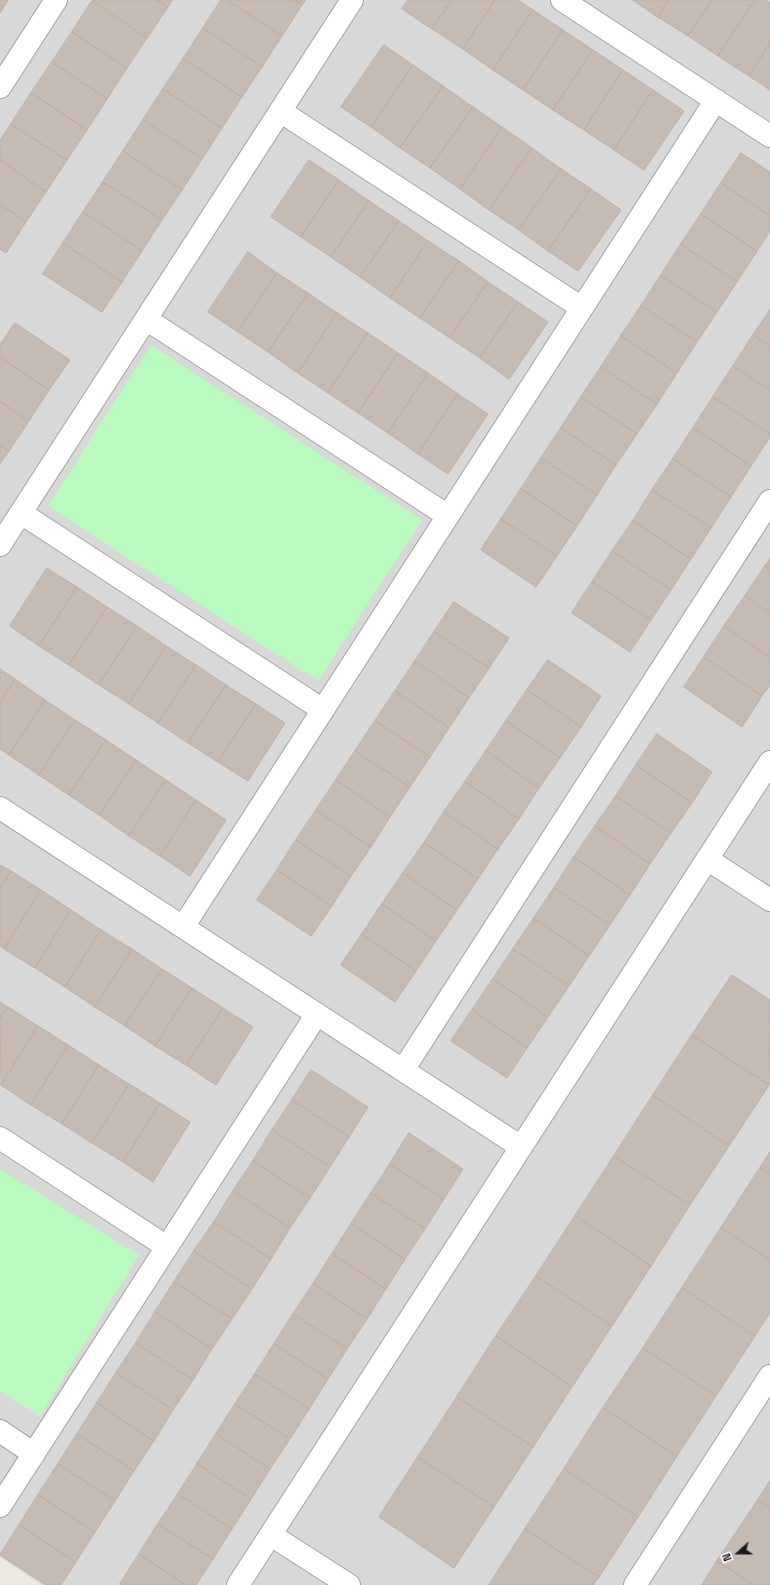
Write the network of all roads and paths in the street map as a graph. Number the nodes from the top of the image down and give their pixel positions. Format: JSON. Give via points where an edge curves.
{"nodes":[{"id":1,"x":56,"y":0,"type":"edge"},
{"id":2,"x":352,"y":0,"type":"edge"},
{"id":3,"x":562,"y":0,"type":"edge"},
{"id":4,"x":0,"y":87,"type":"edge"},
{"id":5,"x":716,"y":100,"type":"junction"},
{"id":6,"x":280,"y":111,"type":"junction"},
{"id":7,"x":770,"y":136,"type":"edge"},
{"id":8,"x":582,"y":308,"type":"junction"},
{"id":9,"x":146,"y":319,"type":"junction"},
{"id":10,"x":770,"y":501,"type":"edge"},
{"id":11,"x":21,"y":513,"type":"junction"},
{"id":12,"x":448,"y":516,"type":"junction"},
{"id":13,"x":0,"y":545,"type":"edge"},
{"id":14,"x":323,"y":710,"type":"junction"},
{"id":15,"x":770,"y":762,"type":"edge"},
{"id":16,"x":0,"y":808,"type":"edge"},
{"id":17,"x":707,"y":859,"type":"junction"},
{"id":18,"x":770,"y":900,"type":"edge"},
{"id":19,"x":183,"y":927,"type":"junction"},
{"id":20,"x":317,"y":1014,"type":"junction"},
{"id":21,"x":403,"y":1070,"type":"junction"},
{"id":22,"x":0,"y":1138,"type":"edge"},
{"id":23,"x":521,"y":1147,"type":"junction"},
{"id":24,"x":167,"y":1247,"type":"junction"},
{"id":25,"x":770,"y":1376,"type":"edge"},
{"id":26,"x":0,"y":1431,"type":"edge"},
{"id":27,"x":34,"y":1454,"type":"junction"},
{"id":28,"x":0,"y":1506,"type":"edge"},
{"id":29,"x":272,"y":1535,"type":"junction"},
{"id":30,"x":238,"y":1585,"type":"edge"},
{"id":31,"x":349,"y":1585,"type":"edge"},
{"id":32,"x":635,"y":1585,"type":"edge"}],
"edges":[{"from":1,"to":4,"type":"street"},
{"from":2,"to":6,"type":"street"},
{"from":3,"to":5,"type":"street"},
{"from":5,"to":7,"type":"street"},
{"from":5,"to":8,"type":"street"},
{"from":6,"to":8,"type":"street"},
{"from":6,"to":9,"type":"street"},
{"from":8,"to":12,"type":"street"},
{"from":9,"to":11,"type":"street"},
{"from":9,"to":12,"type":"street"},
{"from":10,"to":21,"type":"street"},
{"from":11,"to":13,"type":"street"},
{"from":11,"to":14,"type":"street"},
{"from":12,"to":14,"type":"street"},
{"from":14,"to":19,"type":"street"},
{"from":15,"to":17,"type":"street"},
{"from":16,"to":19,"type":"street"},
{"from":17,"to":18,"type":"street"},
{"from":17,"to":23,"type":"street"},
{"from":19,"to":20,"type":"street"},
{"from":20,"to":21,"type":"street"},
{"from":20,"to":24,"type":"street"},
{"from":21,"to":23,"type":"street"},
{"from":22,"to":24,"type":"street"},
{"from":23,"to":29,"type":"street"},
{"from":24,"to":27,"type":"street"},
{"from":25,"to":32,"type":"street"},
{"from":26,"to":27,"type":"street"},
{"from":27,"to":28,"type":"street"},
{"from":29,"to":30,"type":"street"},
{"from":29,"to":31,"type":"street"}]}
